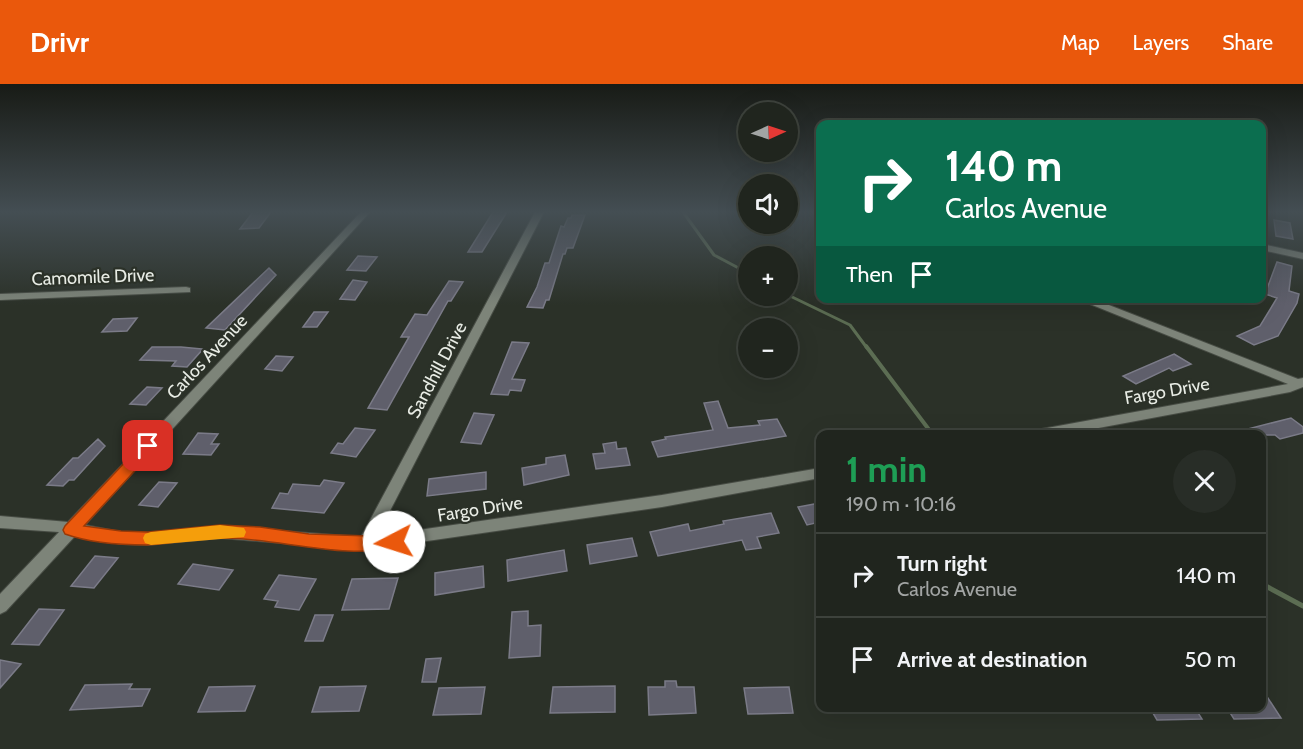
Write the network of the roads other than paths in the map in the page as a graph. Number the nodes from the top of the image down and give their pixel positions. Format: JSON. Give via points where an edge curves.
{"nodes":[{"id":1,"x":337,"y":243,"type":"edge"},
{"id":2,"x":524,"y":243,"type":"edge"},
{"id":3,"x":1266,"y":248,"type":"edge"},
{"id":4,"x":1303,"y":256,"type":"edge"},
{"id":5,"x":186,"y":290,"type":"dead end"},
{"id":6,"x":0,"y":297,"type":"edge"},
{"id":7,"x":1093,"y":303,"type":"edge"},
{"id":8,"x":1301,"y":383,"type":"edge"},
{"id":9,"x":1063,"y":430,"type":"edge"},
{"id":10,"x":816,"y":474,"type":"edge"},
{"id":11,"x":0,"y":522,"type":"edge"},
{"id":12,"x":71,"y":530,"type":"junction"},
{"id":13,"x":365,"y":544,"type":"junction"},
{"id":14,"x":0,"y":606,"type":"edge"}],
"edges":[{"from":1,"to":12,"type":"street","name":"Carlos Avenue"},
{"from":2,"to":13,"type":"street","name":"Sandhill Drive"},
{"from":3,"to":4,"type":"street"},
{"from":5,"to":6,"type":"street","name":"Camomile Drive"},
{"from":7,"to":8,"type":"street"},
{"from":8,"to":9,"type":"street","name":"Fargo Drive"},
{"from":10,"to":13,"type":"street","name":"Fargo Drive","via":[[662,501]]},
{"from":11,"to":12,"type":"street","name":"Fargo Drive","via":[[54,525]]},
{"from":12,"to":13,"type":"street","name":"Fargo Drive","via":[[121,538],[260,533]]},
{"from":12,"to":14,"type":"street","name":"Carlos Avenue"}]}
